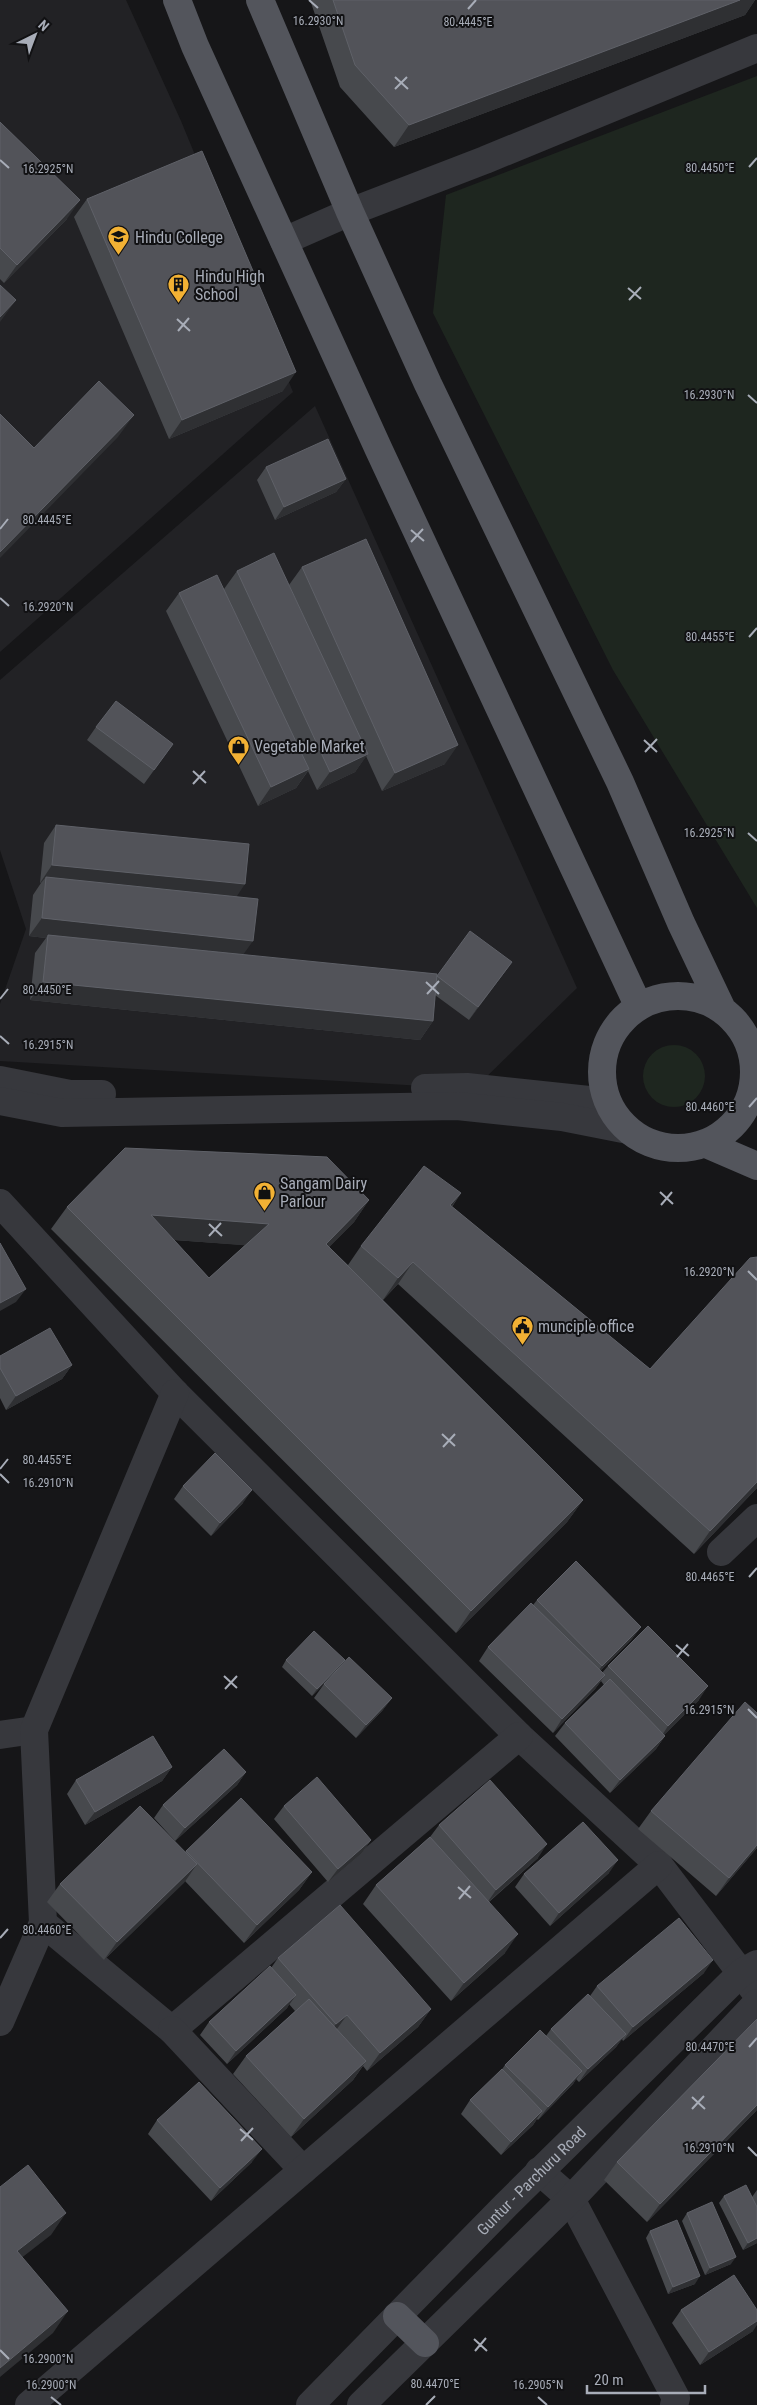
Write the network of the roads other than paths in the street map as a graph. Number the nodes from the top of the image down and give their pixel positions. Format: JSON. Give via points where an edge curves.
{"nodes":[{"id":1,"x":177,"y":0,"type":"edge"},
{"id":2,"x":260,"y":0,"type":"edge"},
{"id":3,"x":757,"y":48,"type":"edge"},
{"id":4,"x":350,"y":212,"type":"junction"},
{"id":5,"x":284,"y":241,"type":"junction"},
{"id":6,"x":638,"y":1005,"type":"junction"},
{"id":7,"x":722,"y":1008,"type":"junction"},
{"id":8,"x":756,"y":1064,"type":"edge"},
{"id":9,"x":0,"y":1080,"type":"edge"},
{"id":10,"x":0,"y":1101,"type":"edge"},
{"id":11,"x":608,"y":1102,"type":"junction"},
{"id":12,"x":628,"y":1130,"type":"junction"},
{"id":13,"x":706,"y":1144,"type":"junction"},
{"id":14,"x":757,"y":1166,"type":"edge"},
{"id":15,"x":0,"y":1203,"type":"edge"},
{"id":16,"x":175,"y":1394,"type":"junction"},
{"id":17,"x":757,"y":1518,"type":"edge"},
{"id":18,"x":721,"y":1552,"type":"dead end"},
{"id":19,"x":34,"y":1730,"type":"junction"},
{"id":20,"x":0,"y":1735,"type":"edge"},
{"id":21,"x":519,"y":1736,"type":"junction"},
{"id":22,"x":659,"y":1865,"type":"junction"},
{"id":23,"x":43,"y":1923,"type":"junction"},
{"id":24,"x":749,"y":1969,"type":"edge"},
{"id":25,"x":757,"y":1994,"type":"edge"},
{"id":26,"x":757,"y":2003,"type":"edge"},
{"id":27,"x":0,"y":2022,"type":"edge"},
{"id":28,"x":172,"y":2030,"type":"junction"},
{"id":29,"x":303,"y":2170,"type":"junction"},
{"id":30,"x":540,"y":2171,"type":"junction"},
{"id":31,"x":571,"y":2199,"type":"junction"},
{"id":32,"x":397,"y":2316,"type":"junction"},
{"id":33,"x":425,"y":2343,"type":"junction"},
{"id":34,"x":29,"y":2405,"type":"edge"},
{"id":35,"x":310,"y":2405,"type":"edge"},
{"id":36,"x":361,"y":2405,"type":"edge"},
{"id":37,"x":674,"y":2405,"type":"edge"}],
"edges":[{"from":1,"to":5,"type":"main road"},
{"from":2,"to":4,"type":"main road"},
{"from":3,"to":4,"type":"street"},
{"from":4,"to":5,"type":"street"},
{"from":4,"to":7,"type":"main road","via":[[428,384],[620,782]]},
{"from":5,"to":6,"type":"main road"},
{"from":6,"to":7,"type":"main road","via":[[668,995],[697,997]]},
{"from":6,"to":11,"type":"main road","via":[[616,1026],[605,1047],[601,1076]]},
{"from":7,"to":8,"type":"main road","via":[[743,1030]]},
{"from":8,"to":13,"type":"main road","via":[[752,1097],[733,1127]]},
{"from":9,"to":11,"type":"street","via":[[70,1094],[467,1087]]},
{"from":10,"to":12,"type":"street","via":[[62,1112],[457,1106],[562,1116]]},
{"from":11,"to":12,"type":"main road"},
{"from":12,"to":13,"type":"main road","via":[[650,1144],[678,1149]]},
{"from":13,"to":14,"type":"main road"},
{"from":15,"to":16,"type":"street"},
{"from":16,"to":19,"type":"street"},
{"from":16,"to":21,"type":"street"},
{"from":17,"to":18,"type":"street"},
{"from":19,"to":20,"type":"street"},
{"from":19,"to":23,"type":"street"},
{"from":21,"to":22,"type":"street"},
{"from":21,"to":28,"type":"street"},
{"from":22,"to":24,"type":"street"},
{"from":22,"to":29,"type":"street"},
{"from":23,"to":27,"type":"street"},
{"from":23,"to":28,"type":"street"},
{"from":24,"to":25,"type":"street"},
{"from":24,"to":30,"type":"street","name":"Guntur - Parchuru Road"},
{"from":26,"to":31,"type":"street"},
{"from":28,"to":29,"type":"street"},
{"from":29,"to":34,"type":"street"},
{"from":30,"to":31,"type":"street"},
{"from":30,"to":32,"type":"street","name":"Guntur - Parchuru Road"},
{"from":31,"to":33,"type":"street"},
{"from":31,"to":37,"type":"street","via":[[676,2398]]},
{"from":32,"to":33,"type":"main road"},
{"from":32,"to":35,"type":"street","name":"Guntur - Parchuru Road"},
{"from":33,"to":36,"type":"street"}]}
